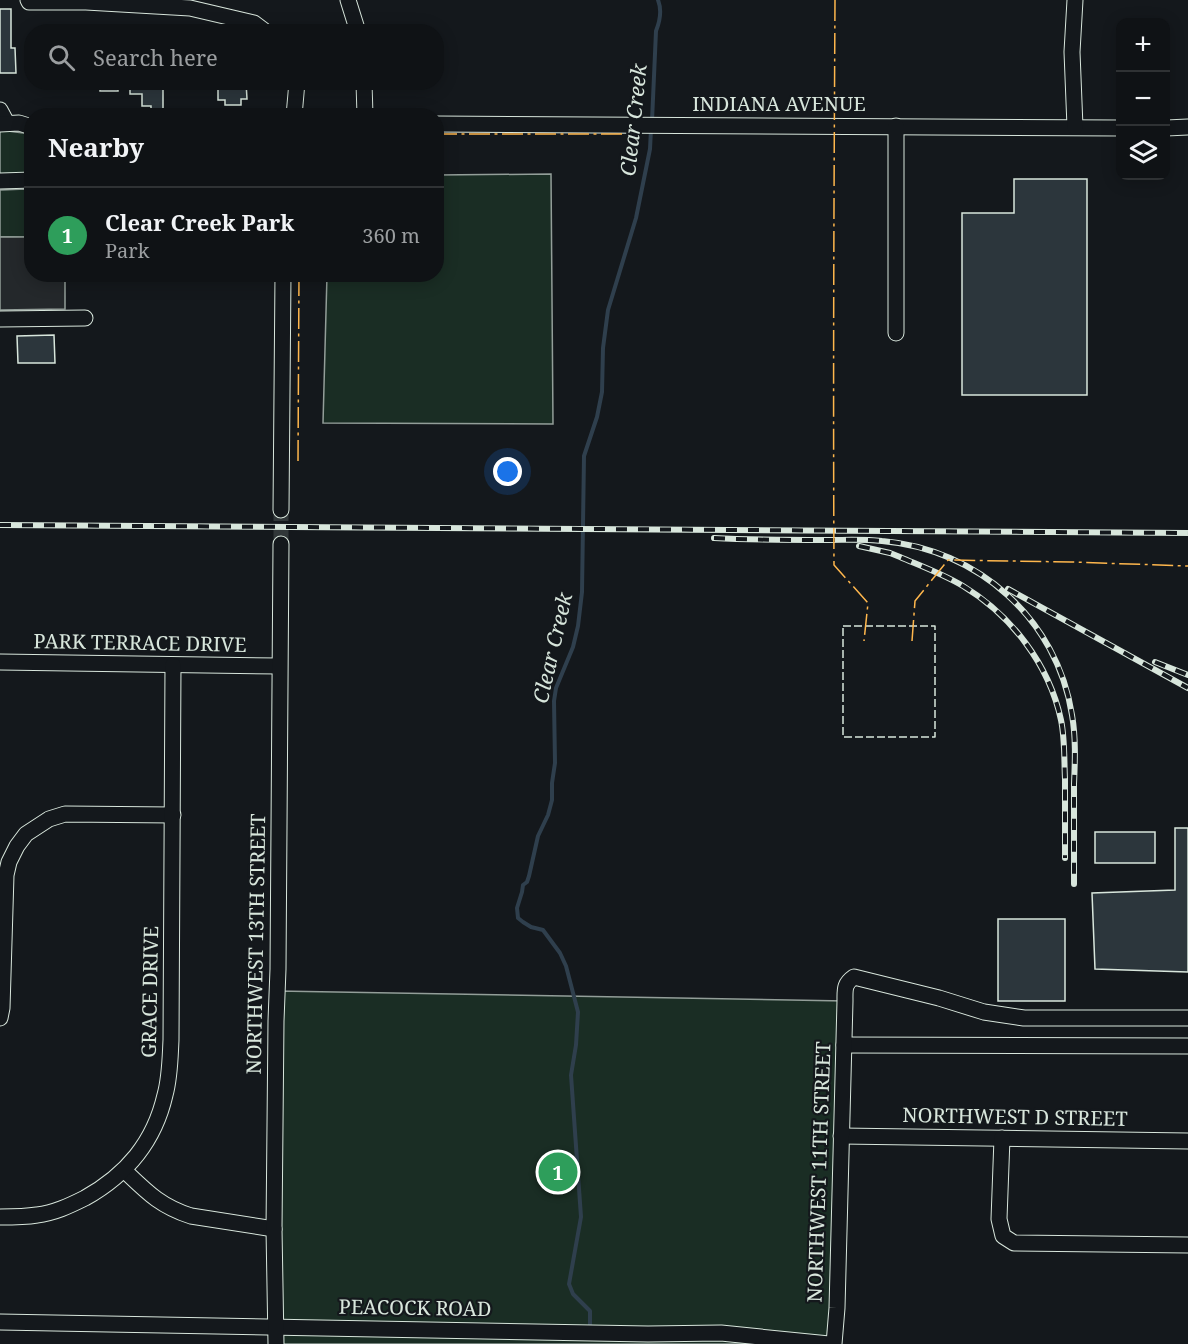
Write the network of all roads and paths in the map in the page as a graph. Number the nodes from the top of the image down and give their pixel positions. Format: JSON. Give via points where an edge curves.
{"nodes":[{"id":1,"x":28,"y":0,"type":"edge"},
{"id":2,"x":348,"y":0,"type":"edge"},
{"id":3,"x":1075,"y":0,"type":"edge"},
{"id":4,"x":255,"y":24,"type":"edge"},
{"id":5,"x":356,"y":24,"type":"edge"},
{"id":6,"x":296,"y":90,"type":"edge"},
{"id":7,"x":364,"y":90,"type":"edge"},
{"id":8,"x":295,"y":108,"type":"edge"},
{"id":9,"x":364,"y":108,"type":"edge"},
{"id":10,"x":2,"y":119,"type":"edge"},
{"id":11,"x":444,"y":124,"type":"edge"},
{"id":12,"x":24,"y":125,"type":"edge"},
{"id":13,"x":896,"y":126,"type":"junction"},
{"id":14,"x":1075,"y":127,"type":"junction"},
{"id":15,"x":1188,"y":127,"type":"edge"},
{"id":16,"x":1116,"y":128,"type":"edge"},
{"id":17,"x":1170,"y":128,"type":"edge"},
{"id":18,"x":24,"y":180,"type":"edge"},
{"id":19,"x":0,"y":181,"type":"edge"},
{"id":20,"x":283,"y":282,"type":"edge"},
{"id":21,"x":85,"y":318,"type":"dead end"},
{"id":22,"x":0,"y":319,"type":"edge"},
{"id":23,"x":896,"y":333,"type":"dead end"},
{"id":24,"x":281,"y":510,"type":"tunnel mouth"},
{"id":25,"x":280,"y":544,"type":"tunnel mouth"},
{"id":26,"x":0,"y":663,"type":"edge"},
{"id":27,"x":173,"y":665,"type":"junction"},
{"id":28,"x":279,"y":666,"type":"junction"},
{"id":29,"x":173,"y":815,"type":"junction"},
{"id":30,"x":0,"y":1018,"type":"edge"},
{"id":31,"x":1188,"y":1018,"type":"edge"},
{"id":32,"x":844,"y":1045,"type":"junction"},
{"id":33,"x":1188,"y":1046,"type":"edge"},
{"id":34,"x":841,"y":1136,"type":"junction"},
{"id":35,"x":1002,"y":1138,"type":"junction"},
{"id":36,"x":1188,"y":1141,"type":"edge"},
{"id":37,"x":124,"y":1170,"type":"junction"},
{"id":38,"x":0,"y":1217,"type":"edge"},
{"id":39,"x":274,"y":1229,"type":"junction"},
{"id":40,"x":1188,"y":1245,"type":"edge"},
{"id":41,"x":0,"y":1322,"type":"edge"},
{"id":42,"x":276,"y":1327,"type":"junction"},
{"id":43,"x":634,"y":1337,"type":"edge"},
{"id":44,"x":276,"y":1344,"type":"edge"},
{"id":45,"x":829,"y":1344,"type":"edge"},
{"id":46,"x":834,"y":1344,"type":"edge"}],
"edges":[{"from":1,"to":4,"type":"street","via":[[190,8]]},
{"from":2,"to":5,"type":"street"},
{"from":3,"to":14,"type":"street"},
{"from":6,"to":8,"type":"street"},
{"from":7,"to":9,"type":"street"},
{"from":10,"to":12,"type":"street"},
{"from":11,"to":13,"type":"street","name":"INDIANA AVENUE"},
{"from":13,"to":14,"type":"street","name":"INDIANA AVENUE"},
{"from":13,"to":23,"type":"street"},
{"from":14,"to":16,"type":"street","name":"INDIANA AVENUE"},
{"from":15,"to":17,"type":"street"},
{"from":18,"to":19,"type":"street"},
{"from":20,"to":24,"type":"street"},
{"from":21,"to":22,"type":"street"},
{"from":25,"to":28,"type":"street","name":"NORTHWEST 13TH STREET"},
{"from":26,"to":27,"type":"street","name":"PARK TERRACE DRIVE"},
{"from":27,"to":28,"type":"street","name":"PARK TERRACE DRIVE"},
{"from":27,"to":29,"type":"street","name":"GRACE DRIVE"},
{"from":28,"to":39,"type":"street","name":"NORTHWEST 13TH STREET"},
{"from":29,"to":30,"type":"street","via":[[65,814],[26,834],[7,868]]},
{"from":29,"to":37,"type":"street","name":"GRACE DRIVE","via":[[169,1076],[165,1098],[146,1143]]},
{"from":31,"to":32,"type":"street","name":"NORTHWEST 11TH STREET","via":[[1024,1018],[984,1012],[854,977],[845,987]]},
{"from":32,"to":33,"type":"street"},
{"from":32,"to":34,"type":"street","name":"NORTHWEST 11TH STREET"},
{"from":34,"to":35,"type":"street","name":"NORTHWEST D STREET"},
{"from":34,"to":46,"type":"street","name":"NORTHWEST 11TH STREET"},
{"from":35,"to":36,"type":"street","name":"NORTHWEST D STREET"},
{"from":35,"to":40,"type":"street","via":[[999,1219],[1003,1236],[1014,1243]]},
{"from":37,"to":38,"type":"street","name":"GRACE DRIVE","via":[[102,1188],[69,1206],[39,1215]]},
{"from":37,"to":39,"type":"street","via":[[156,1200],[180,1212]]},
{"from":39,"to":42,"type":"street","name":"NORTHWEST 13TH STREET"},
{"from":41,"to":42,"type":"street","name":"PEACOCK ROAD"},
{"from":42,"to":43,"type":"street","name":"PEACOCK ROAD"},
{"from":42,"to":44,"type":"street","name":"NORTHWEST 13TH STREET"},
{"from":43,"to":45,"type":"street","name":"PEACOCK ROAD","via":[[721,1333]]}]}
